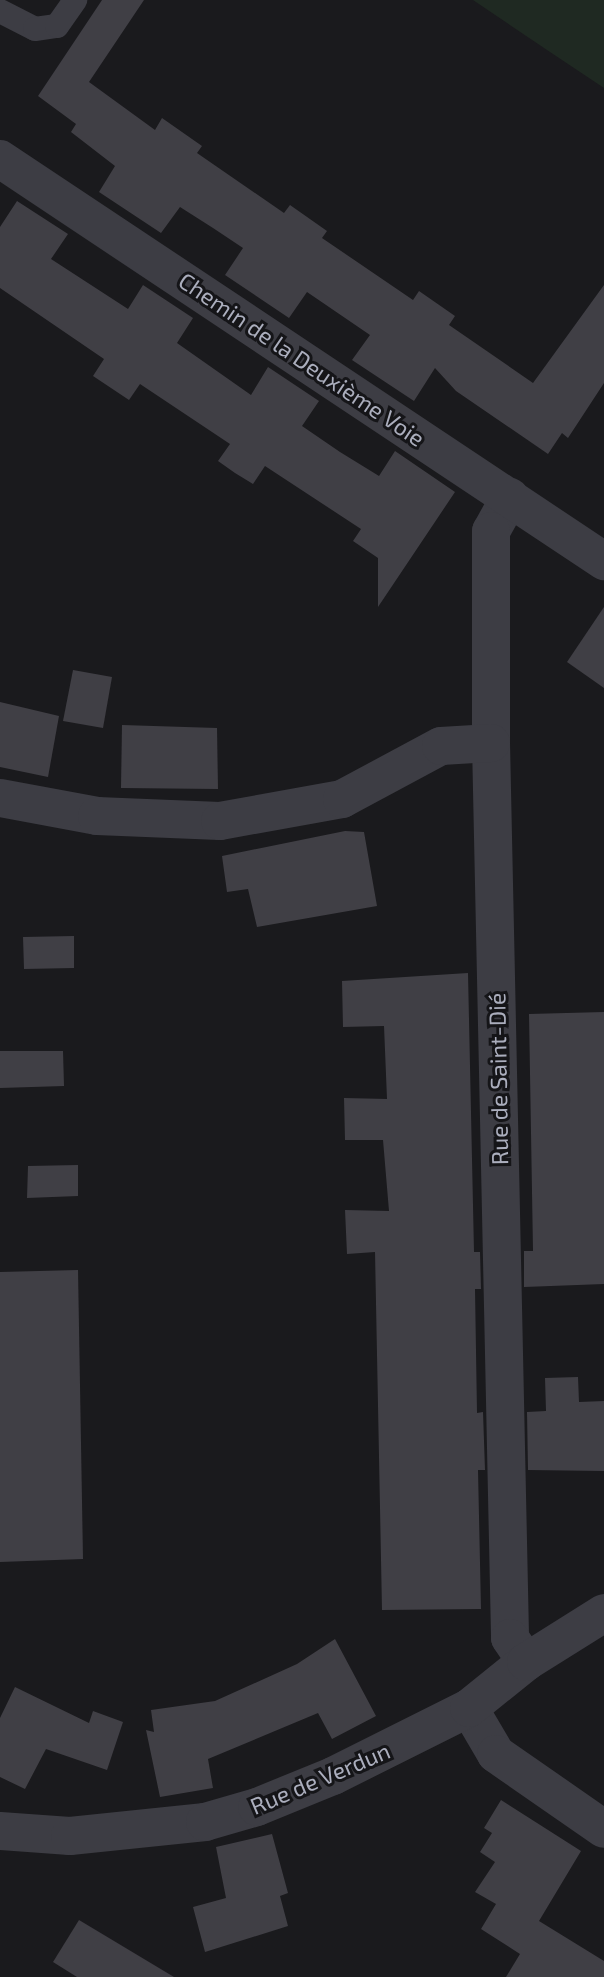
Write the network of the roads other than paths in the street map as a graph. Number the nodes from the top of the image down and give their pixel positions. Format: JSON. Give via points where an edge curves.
{"nodes":[{"id":1,"x":75,"y":0,"type":"edge"},
{"id":2,"x":0,"y":11,"type":"edge"},
{"id":3,"x":0,"y":159,"type":"edge"},
{"id":4,"x":510,"y":497,"type":"junction"},
{"id":5,"x":604,"y":561,"type":"edge"},
{"id":6,"x":491,"y":743,"type":"junction"},
{"id":7,"x":0,"y":797,"type":"edge"},
{"id":8,"x":604,"y":1613,"type":"edge"},
{"id":9,"x":526,"y":1662,"type":"junction"},
{"id":10,"x":469,"y":1708,"type":"junction"},
{"id":11,"x":604,"y":1829,"type":"edge"},
{"id":12,"x":2,"y":1837,"type":"edge"}],
"edges":[{"from":1,"to":2,"type":"lane","via":[[57,26],[35,29]]},
{"from":3,"to":4,"type":"street","name":"Chemin de la Deuxième Voie"},
{"from":4,"to":5,"type":"street","name":"Chemin de la Deuxième Voie"},
{"from":4,"to":6,"type":"street","name":"Rue de Saint-Dié","via":[[491,531]]},
{"from":6,"to":7,"type":"street","via":[[441,746],[342,799],[220,821],[97,816]]},
{"from":6,"to":9,"type":"street","name":"Rue de Saint-Dié","via":[[510,1638]]},
{"from":8,"to":9,"type":"street","name":"Rue de Verdun"},
{"from":9,"to":10,"type":"street","name":"Rue de Verdun"},
{"from":10,"to":11,"type":"street","via":[[496,1754]]},
{"from":10,"to":12,"type":"street","name":"Rue de Verdun","via":[[333,1776],[205,1822],[70,1836]]}]}
